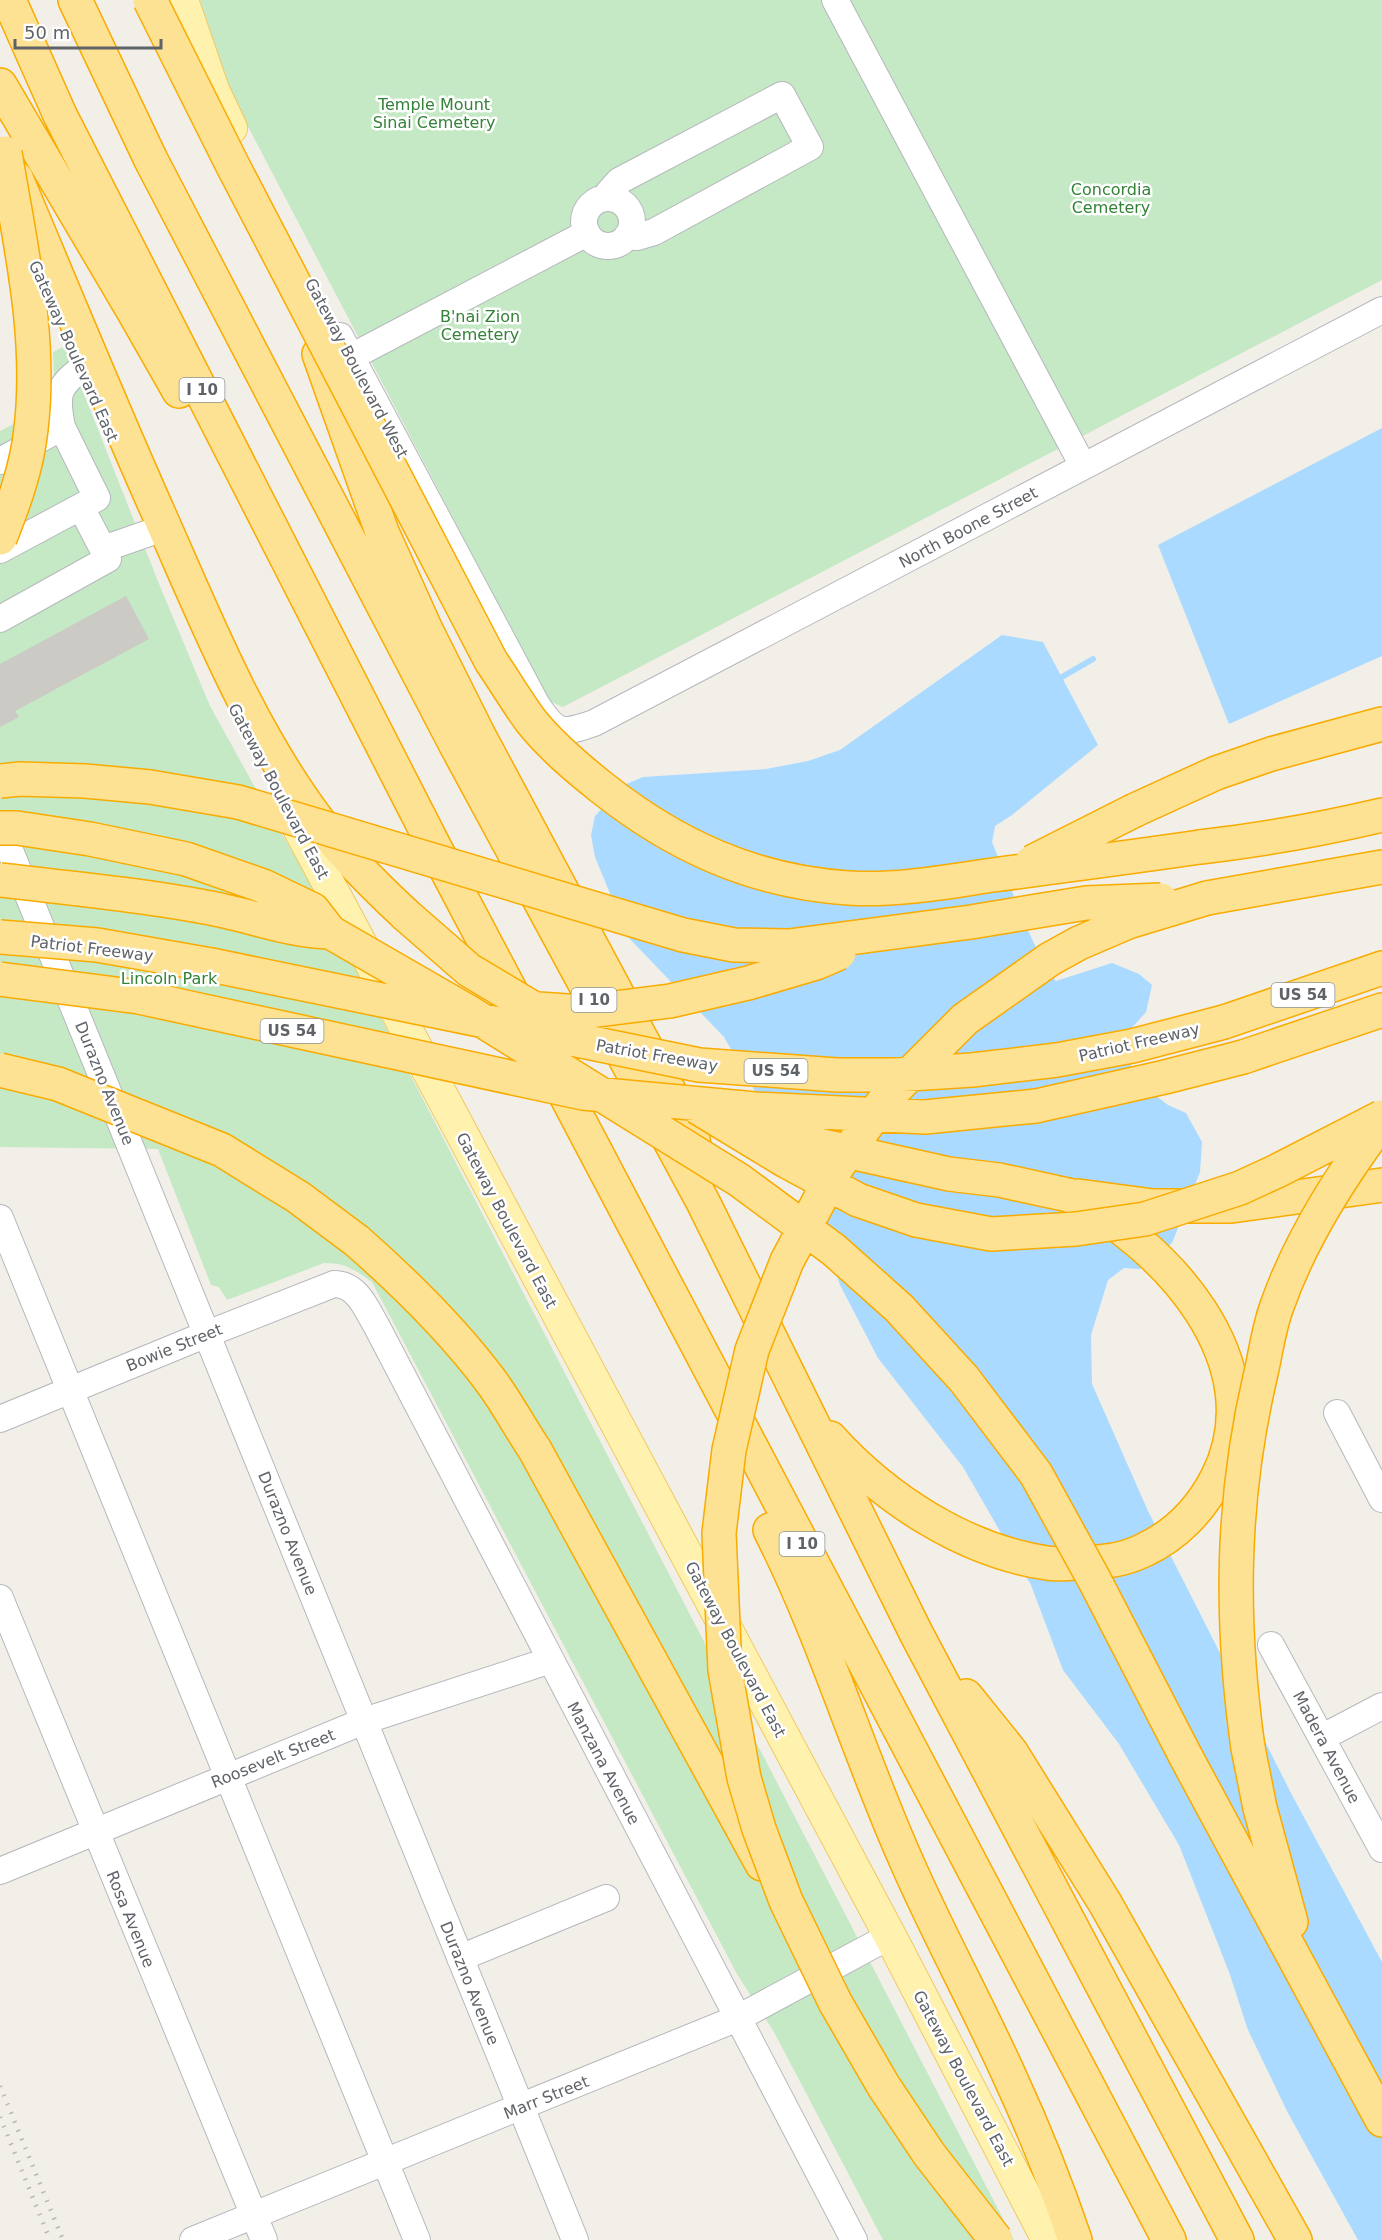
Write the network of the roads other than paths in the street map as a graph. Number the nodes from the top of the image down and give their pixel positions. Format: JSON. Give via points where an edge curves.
{"nodes":[{"id":1,"x":9,"y":0,"type":"edge"},
{"id":2,"x":75,"y":0,"type":"edge"},
{"id":3,"x":150,"y":0,"type":"edge"},
{"id":4,"x":182,"y":0,"type":"edge"},
{"id":5,"x":835,"y":0,"type":"edge"},
{"id":6,"x":0,"y":85,"type":"edge"},
{"id":7,"x":2,"y":158,"type":"edge"},
{"id":8,"x":259,"y":185,"type":"junction"},
{"id":9,"x":609,"y":198,"type":"junction"},
{"id":10,"x":587,"y":233,"type":"junction"},
{"id":11,"x":627,"y":236,"type":"junction"},
{"id":12,"x":1382,"y":310,"type":"edge"},
{"id":13,"x":351,"y":357,"type":"junction"},
{"id":14,"x":83,"y":369,"type":"junction"},
{"id":15,"x":62,"y":427,"type":"junction"},
{"id":16,"x":0,"y":461,"type":"edge"},
{"id":17,"x":1083,"y":466,"type":"junction"},
{"id":18,"x":81,"y":507,"type":"junction"},
{"id":19,"x":152,"y":532,"type":"junction"},
{"id":20,"x":0,"y":538,"type":"edge"},
{"id":21,"x":103,"y":549,"type":"junction"},
{"id":22,"x":0,"y":550,"type":"edge"},
{"id":23,"x":0,"y":619,"type":"edge"},
{"id":24,"x":347,"y":674,"type":"junction"},
{"id":25,"x":1382,"y":724,"type":"edge"},
{"id":26,"x":552,"y":725,"type":"joint"},
{"id":27,"x":468,"y":741,"type":"junction"},
{"id":28,"x":0,"y":781,"type":"edge"},
{"id":29,"x":1382,"y":814,"type":"edge"},
{"id":30,"x":0,"y":827,"type":"edge"},
{"id":31,"x":431,"y":840,"type":"junction"},
{"id":32,"x":1382,"y":867,"type":"edge"},
{"id":33,"x":0,"y":880,"type":"edge"},
{"id":34,"x":1208,"y":898,"type":"junction"},
{"id":35,"x":330,"y":932,"type":"junction"},
{"id":36,"x":0,"y":937,"type":"edge"},
{"id":37,"x":1382,"y":968,"type":"edge"},
{"id":38,"x":0,"y":979,"type":"edge"},
{"id":39,"x":331,"y":991,"type":"junction"},
{"id":40,"x":1382,"y":1010,"type":"edge"},
{"id":41,"x":0,"y":1070,"type":"edge"},
{"id":42,"x":583,"y":1093,"type":"junction"},
{"id":43,"x":1382,"y":1119,"type":"edge"},
{"id":44,"x":1382,"y":1185,"type":"edge"},
{"id":45,"x":1068,"y":1195,"type":"junction"},
{"id":46,"x":0,"y":1218,"type":"edge"},
{"id":47,"x":351,"y":1288,"type":"joint"},
{"id":48,"x":207,"y":1334,"type":"junction"},
{"id":49,"x":70,"y":1390,"type":"junction"},
{"id":50,"x":806,"y":1410,"type":"junction"},
{"id":51,"x":1337,"y":1413,"type":"dead end"},
{"id":52,"x":0,"y":1419,"type":"edge"},
{"id":53,"x":1382,"y":1499,"type":"edge"},
{"id":54,"x":0,"y":1598,"type":"edge"},
{"id":55,"x":916,"y":1634,"type":"junction"},
{"id":56,"x":1271,"y":1645,"type":"dead end"},
{"id":57,"x":551,"y":1660,"type":"junction"},
{"id":58,"x":1382,"y":1706,"type":"edge"},
{"id":59,"x":364,"y":1721,"type":"junction"},
{"id":60,"x":1323,"y":1737,"type":"junction"},
{"id":61,"x":228,"y":1777,"type":"junction"},
{"id":62,"x":95,"y":1832,"type":"junction"},
{"id":63,"x":1382,"y":1850,"type":"edge"},
{"id":64,"x":0,"y":1871,"type":"edge"},
{"id":65,"x":606,"y":1898,"type":"dead end"},
{"id":66,"x":890,"y":1936,"type":"junction"},
{"id":67,"x":807,"y":1947,"type":"junction"},
{"id":68,"x":460,"y":1958,"type":"junction"},
{"id":69,"x":738,"y":2018,"type":"junction"},
{"id":70,"x":1332,"y":2024,"type":"junction"},
{"id":71,"x":521,"y":2108,"type":"junction"},
{"id":72,"x":1382,"y":2120,"type":"edge"},
{"id":73,"x":385,"y":2162,"type":"junction"},
{"id":74,"x":253,"y":2215,"type":"junction"},
{"id":75,"x":193,"y":2240,"type":"edge"},
{"id":76,"x":264,"y":2240,"type":"edge"},
{"id":77,"x":417,"y":2240,"type":"edge"},
{"id":78,"x":575,"y":2240,"type":"edge"},
{"id":79,"x":854,"y":2240,"type":"edge"},
{"id":80,"x":996,"y":2240,"type":"edge"},
{"id":81,"x":1048,"y":2240,"type":"edge"},
{"id":82,"x":1075,"y":2240,"type":"edge"},
{"id":83,"x":1169,"y":2240,"type":"edge"},
{"id":84,"x":1237,"y":2240,"type":"edge"},
{"id":85,"x":1295,"y":2240,"type":"edge"}],
"edges":[{"from":1,"to":24,"type":"highway","number":"I 10","via":[[60,115]]},
{"from":2,"to":27,"type":"highway","via":[[150,160]]},
{"from":3,"to":29,"type":"highway","bridge":true,"via":[[491,660],[531,721],[568,761],[650,824],[690,846],[756,872],[806,884],[904,888],[1258,841]]},
{"from":4,"to":8,"type":"main road","name":"Gateway Boulevard West","via":[[213,90]]},
{"from":5,"to":17,"type":"street"},
{"from":6,"to":24,"type":"highway","via":[[134,312],[269,561]]},
{"from":7,"to":14,"type":"main road","name":"Gateway Boulevard East"},
{"from":7,"to":20,"type":"highway","bridge":true,"via":[[32,318],[34,390],[24,469]]},
{"from":7,"to":43,"type":"highway","bridge":true,"via":[[200,607],[243,700],[277,760],[323,828],[374,884],[469,970],[786,1161],[858,1200],[916,1220],[991,1234],[1076,1229],[1145,1219],[1240,1188]]},
{"from":8,"to":13,"type":"street","name":"Gateway Boulevard West"},
{"from":8,"to":27,"type":"highway","via":[[382,532],[426,630]]},
{"from":9,"to":10,"type":"street","via":[[588,209]]},
{"from":9,"to":11,"type":"street","via":[[617,199],[630,210],[632,225]]},
{"from":9,"to":11,"type":"street","via":[[609,192],[619,181],[782,94],[810,147],[654,232]]},
{"from":10,"to":11,"type":"street","via":[[605,246],[620,243]]},
{"from":10,"to":13,"type":"street"},
{"from":12,"to":17,"type":"street","name":"North Boone Street"},
{"from":13,"to":26,"type":"street","name":"Gateway Boulevard West","via":[[537,705]]},
{"from":14,"to":15,"type":"street","via":[[68,378],[60,389]]},
{"from":14,"to":19,"type":"main road","name":"Gateway Boulevard East"},
{"from":15,"to":16,"type":"street"},
{"from":15,"to":18,"type":"street","via":[[97,498]]},
{"from":17,"to":26,"type":"street","name":"North Boone Street","via":[[594,723],[568,731]]},
{"from":18,"to":21,"type":"street"},
{"from":18,"to":22,"type":"street"},
{"from":19,"to":21,"type":"street"},
{"from":19,"to":66,"type":"main road","name":"Gateway Boulevard East","via":[[229,696],[305,841]]},
{"from":21,"to":23,"type":"street","via":[[108,559]]},
{"from":24,"to":31,"type":"highway","number":"I 10"},
{"from":25,"to":39,"type":"highway","bridge":true,"via":[[1216,773],[954,903],[816,963],[748,983],[670,1001],[582,1012]]},
{"from":27,"to":50,"type":"highway","number":"I 10"},
{"from":28,"to":34,"type":"highway","bridge":true,"via":[[85,781],[238,802],[683,935],[734,945],[825,943],[1086,903]]},
{"from":30,"to":35,"type":"highway","bridge":true,"via":[[90,839],[186,859],[263,886],[313,910]]},
{"from":30,"to":48,"type":"street","name":"Durazno Avenue"},
{"from":31,"to":82,"type":"highway","via":[[464,940],[788,1567],[887,1817],[1028,2117]]},
{"from":31,"to":83,"type":"highway","number":"I 10"},
{"from":32,"to":34,"type":"highway"},
{"from":33,"to":35,"type":"highway","bridge":true,"via":[[203,906],[305,931]]},
{"from":34,"to":67,"type":"highway","bridge":true,"via":[[1128,922],[1079,944],[1017,981],[965,1019],[886,1098],[837,1167],[768,1305],[752,1350],[729,1450],[719,1533],[725,1670],[744,1778],[759,1829]]},
{"from":35,"to":70,"type":"highway","bridge":true,"via":[[468,1011],[739,1180],[834,1250],[899,1308],[964,1379],[1036,1474]]},
{"from":36,"to":39,"type":"highway","name":"Patriot Freeway","number":"US 54","bridge":true,"via":[[97,945]]},
{"from":37,"to":39,"type":"highway","name":"Patriot Freeway","number":"US 54","bridge":true,"via":[[1224,1022],[1132,1046],[1056,1060],[894,1075],[699,1065]]},
{"from":38,"to":42,"type":"highway","number":"US 54","bridge":true,"via":[[139,997]]},
{"from":40,"to":42,"type":"highway","number":"US 54","bridge":true,"via":[[1243,1057],[1036,1106],[925,1117]]},
{"from":41,"to":67,"type":"highway","bridge":true,"via":[[58,1084],[222,1150],[298,1197],[357,1241],[452,1333],[493,1385],[535,1450]]},
{"from":42,"to":45,"type":"highway","bridge":true,"via":[[949,1174]]},
{"from":43,"to":70,"type":"highway","bridge":true,"via":[[1313,1226],[1276,1307],[1243,1464],[1238,1515],[1237,1654],[1248,1748],[1263,1820],[1294,1930]]},
{"from":44,"to":45,"type":"highway","bridge":true,"via":[[1231,1206],[1153,1206]]},
{"from":45,"to":50,"type":"highway","bridge":true,"via":[[1094,1208],[1163,1263],[1196,1304],[1215,1335],[1227,1366],[1234,1400],[1230,1437],[1210,1491],[1187,1521],[1144,1550],[1112,1562],[1048,1564],[987,1548],[935,1522],[880,1486],[851,1461]]},
{"from":46,"to":49,"type":"street"},
{"from":47,"to":48,"type":"street","name":"Bowie Street","via":[[334,1284]]},
{"from":47,"to":57,"type":"street","name":"Manzana Avenue","via":[[376,1325]]},
{"from":48,"to":49,"type":"street","name":"Bowie Street"},
{"from":48,"to":59,"type":"street","name":"Durazno Avenue"},
{"from":49,"to":52,"type":"street","name":"Bowie Street"},
{"from":49,"to":61,"type":"street"},
{"from":50,"to":55,"type":"highway","number":"I 10"},
{"from":51,"to":53,"type":"street"},
{"from":54,"to":62,"type":"street","name":"Rosa Avenue"},
{"from":55,"to":84,"type":"highway","number":"I 10"},
{"from":55,"to":85,"type":"highway","via":[[1011,1752],[1105,1903]]},
{"from":56,"to":60,"type":"street","name":"Madera Avenue"},
{"from":57,"to":59,"type":"street","name":"Roosevelt Street"},
{"from":57,"to":69,"type":"street","name":"Manzana Avenue"},
{"from":58,"to":60,"type":"street"},
{"from":59,"to":61,"type":"street","name":"Roosevelt Street"},
{"from":59,"to":68,"type":"street","name":"Durazno Avenue"},
{"from":60,"to":63,"type":"street","name":"Madera Avenue"},
{"from":61,"to":62,"type":"street","name":"Roosevelt Street"},
{"from":61,"to":73,"type":"street"},
{"from":62,"to":64,"type":"street","name":"Roosevelt Street"},
{"from":62,"to":74,"type":"street","name":"Rosa Avenue"},
{"from":65,"to":68,"type":"street"},
{"from":66,"to":69,"type":"street","name":"Marr Street"},
{"from":66,"to":81,"type":"main road","name":"Gateway Boulevard East"},
{"from":67,"to":80,"type":"highway","bridge":true,"via":[[883,2085],[929,2154]]},
{"from":68,"to":71,"type":"street","name":"Durazno Avenue"},
{"from":69,"to":71,"type":"street","name":"Marr Street"},
{"from":69,"to":79,"type":"street","name":"Manzana Avenue"},
{"from":70,"to":72,"type":"highway"},
{"from":71,"to":73,"type":"street","name":"Marr Street"},
{"from":71,"to":78,"type":"street","name":"Durazno Avenue"},
{"from":73,"to":74,"type":"street","name":"Marr Street"},
{"from":73,"to":77,"type":"street"},
{"from":74,"to":75,"type":"street","name":"Marr Street"},
{"from":74,"to":76,"type":"street","name":"Rosa Avenue"}]}
